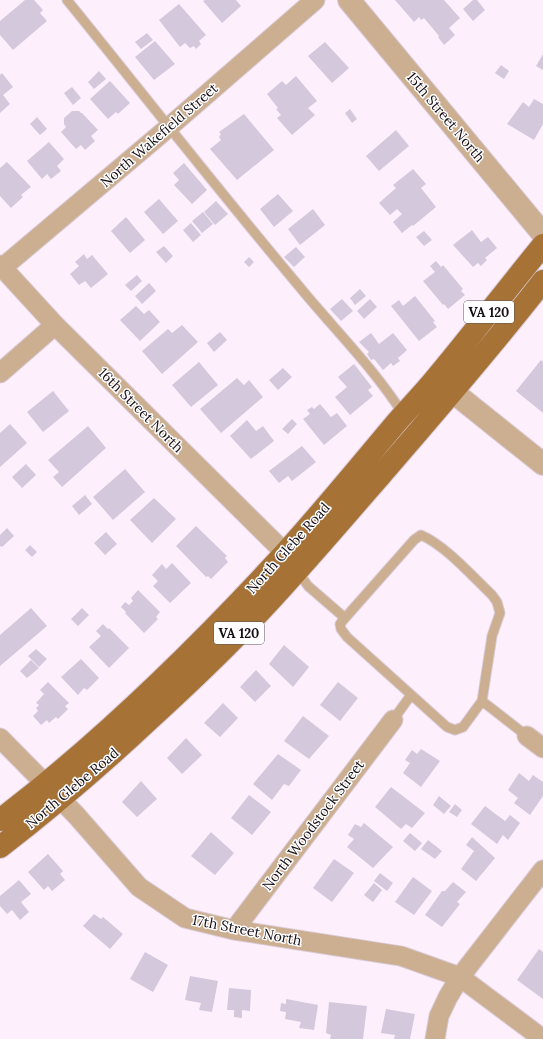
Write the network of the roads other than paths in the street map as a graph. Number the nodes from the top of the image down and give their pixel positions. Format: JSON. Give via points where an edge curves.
{"nodes":[{"id":1,"x":67,"y":0,"type":"edge"},
{"id":2,"x":314,"y":0,"type":"edge"},
{"id":3,"x":349,"y":0,"type":"edge"},
{"id":4,"x":169,"y":126,"type":"junction"},
{"id":5,"x":543,"y":234,"type":"edge"},
{"id":6,"x":543,"y":245,"type":"edge"},
{"id":7,"x":1,"y":266,"type":"edge"},
{"id":8,"x":543,"y":281,"type":"edge"},
{"id":9,"x":55,"y":325,"type":"junction"},
{"id":10,"x":0,"y":373,"type":"edge"},
{"id":11,"x":436,"y":378,"type":"junction"},
{"id":12,"x":452,"y":392,"type":"junction"},
{"id":13,"x":404,"y":414,"type":"junction"},
{"id":14,"x":543,"y":464,"type":"edge"},
{"id":15,"x":291,"y":562,"type":"junction"},
{"id":16,"x":345,"y":618,"type":"junction"},
{"id":17,"x":411,"y":695,"type":"junction"},
{"id":18,"x":482,"y":701,"type":"junction"},
{"id":19,"x":392,"y":720,"type":"joint"},
{"id":20,"x":527,"y":736,"type":"joint"},
{"id":21,"x":0,"y":738,"type":"edge"},
{"id":22,"x":543,"y":748,"type":"edge"},
{"id":23,"x":45,"y":783,"type":"junction"},
{"id":24,"x":60,"y":799,"type":"junction"},
{"id":25,"x":0,"y":820,"type":"edge"},
{"id":26,"x":0,"y":847,"type":"edge"},
{"id":27,"x":543,"y":870,"type":"edge"},
{"id":28,"x":234,"y":930,"type":"junction"},
{"id":29,"x":460,"y":977,"type":"junction"},
{"id":30,"x":435,"y":1039,"type":"edge"},
{"id":31,"x":543,"y":1039,"type":"edge"}],
"edges":[{"from":1,"to":4,"type":"lane"},
{"from":2,"to":4,"type":"street","name":"North Wakefield Street"},
{"from":3,"to":5,"type":"street","name":"15th Street North"},
{"from":4,"to":7,"type":"street","name":"North Wakefield Street"},
{"from":4,"to":13,"type":"lane","via":[[298,286],[345,338]]},
{"from":6,"to":11,"type":"main road","name":"North Glebe Road","number":"VA 120"},
{"from":7,"to":9,"type":"street","name":"16th Street North"},
{"from":8,"to":12,"type":"main road","name":"North Glebe Road","number":"VA 120"},
{"from":9,"to":10,"type":"street"},
{"from":9,"to":15,"type":"street","name":"16th Street North"},
{"from":11,"to":12,"type":"street"},
{"from":11,"to":13,"type":"main road","name":"North Glebe Road","number":"VA 120"},
{"from":12,"to":14,"type":"street"},
{"from":12,"to":15,"type":"main road","name":"North Glebe Road","number":"VA 120"},
{"from":13,"to":15,"type":"main road","name":"North Glebe Road","number":"VA 120"},
{"from":15,"to":16,"type":"lane","via":[[308,586]]},
{"from":15,"to":23,"type":"main road","name":"North Glebe Road","number":"VA 120","via":[[228,613],[104,732]]},
{"from":15,"to":24,"type":"main road","name":"North Glebe Road","number":"VA 120","via":[[251,621],[202,670]]},
{"from":16,"to":17,"type":"lane","via":[[340,624],[347,637]]},
{"from":16,"to":18,"type":"lane","via":[[414,540],[421,535],[428,539],[455,560],[497,602],[500,613],[492,636]]},
{"from":17,"to":18,"type":"lane","via":[[447,727],[455,730],[463,727]]},
{"from":17,"to":19,"type":"lane"},
{"from":18,"to":20,"type":"lane"},
{"from":19,"to":28,"type":"street","name":"North Woodstock Street"},
{"from":20,"to":22,"type":"street"},
{"from":21,"to":23,"type":"street","name":"17th Street North"},
{"from":23,"to":24,"type":"street","name":"17th Street North"},
{"from":23,"to":25,"type":"main road","name":"North Glebe Road","number":"VA 120"},
{"from":24,"to":26,"type":"main road","name":"North Glebe Road","number":"VA 120"},
{"from":24,"to":28,"type":"street","name":"17th Street North","via":[[139,887],[185,918]]},
{"from":27,"to":29,"type":"street"},
{"from":28,"to":29,"type":"street","name":"17th Street North","via":[[401,956]]},
{"from":29,"to":30,"type":"street","via":[[439,1016]]},
{"from":29,"to":31,"type":"street","name":"17th Street North"}]}
